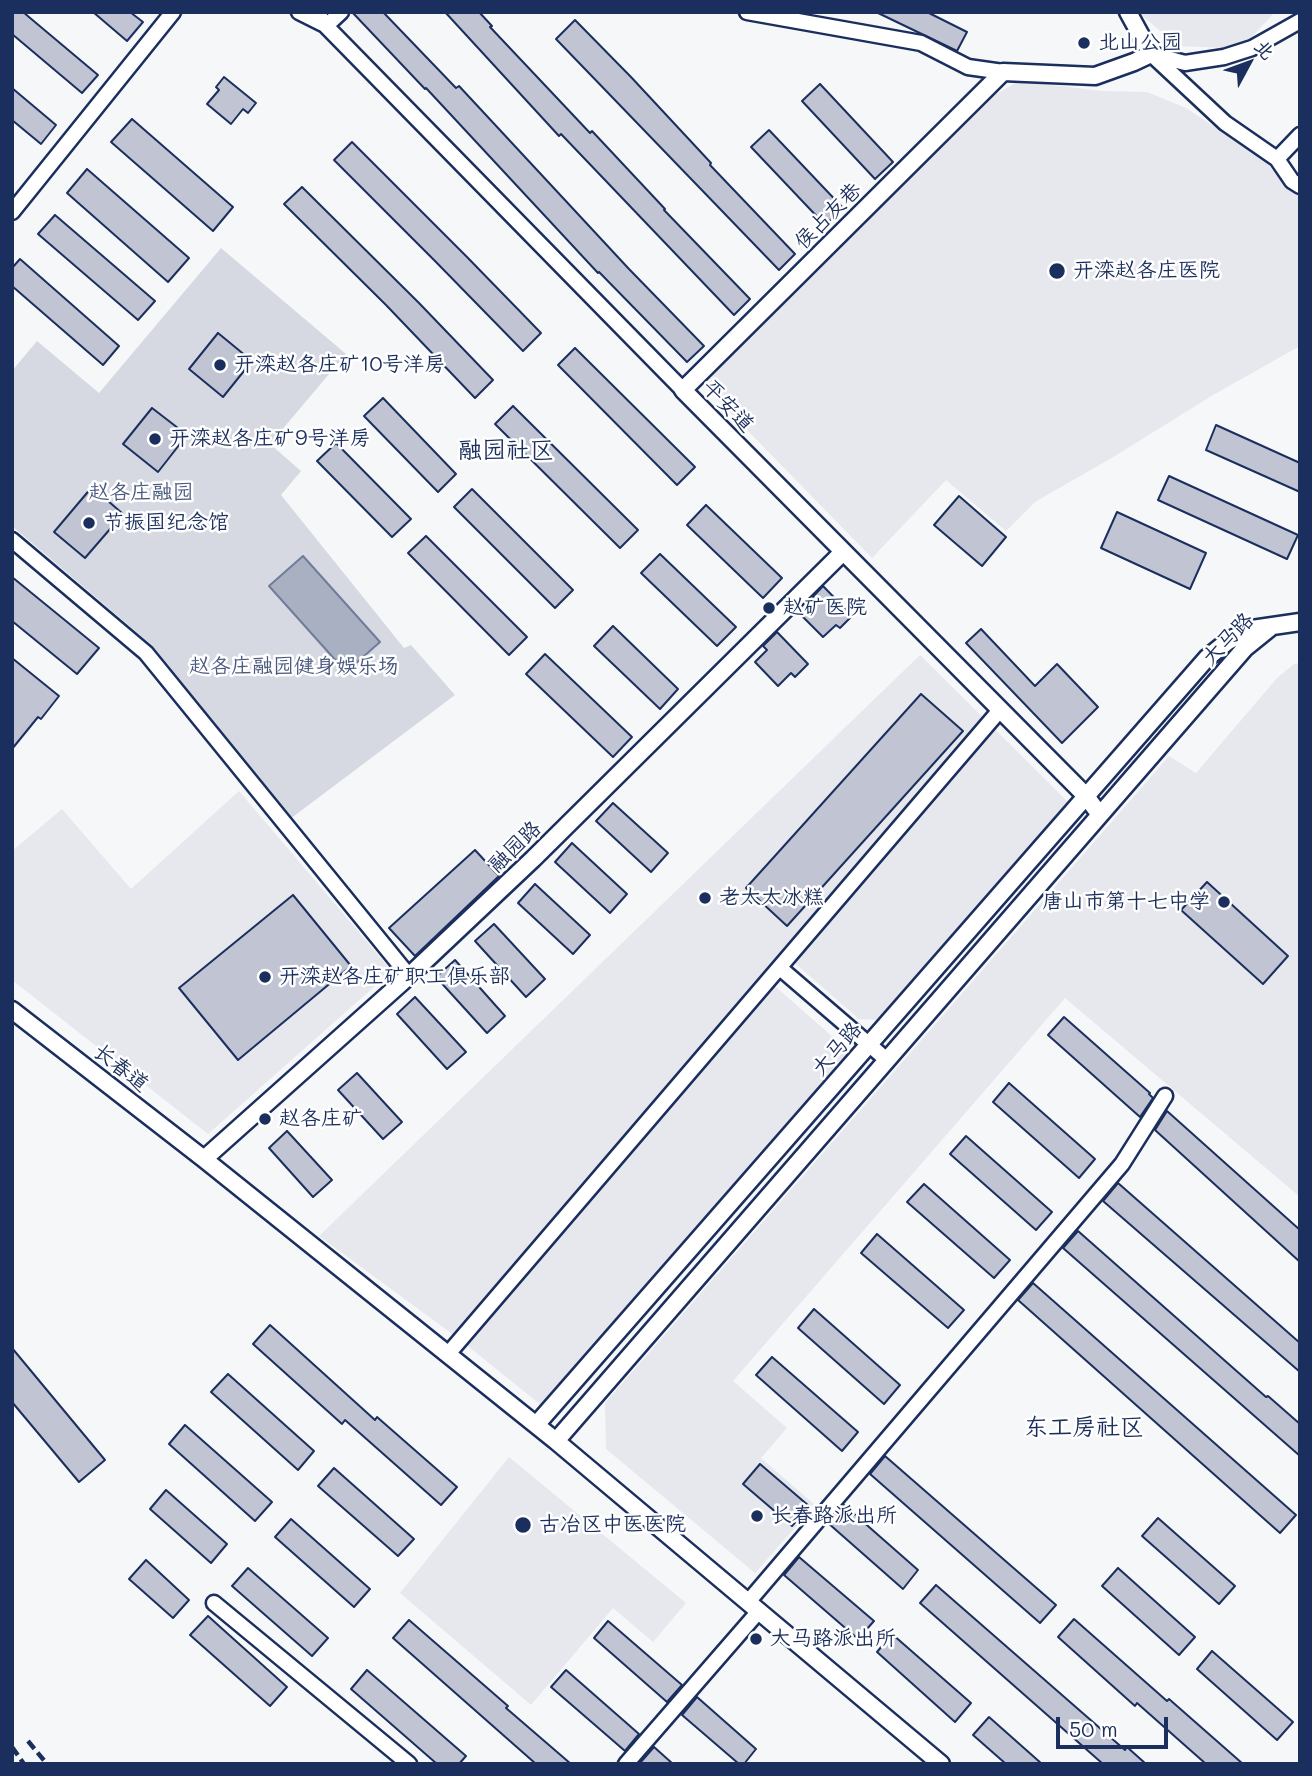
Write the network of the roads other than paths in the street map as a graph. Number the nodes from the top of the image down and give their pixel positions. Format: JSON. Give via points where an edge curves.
{"nodes":[{"id":1,"x":173,"y":12,"type":"edge"},
{"id":2,"x":299,"y":12,"type":"edge"},
{"id":3,"x":317,"y":12,"type":"edge"},
{"id":4,"x":341,"y":12,"type":"edge"},
{"id":5,"x":747,"y":12,"type":"edge"},
{"id":6,"x":1128,"y":12,"type":"edge"},
{"id":7,"x":1300,"y":21,"type":"edge"},
{"id":8,"x":326,"y":26,"type":"junction"},
{"id":9,"x":1151,"y":54,"type":"junction"},
{"id":10,"x":1003,"y":72,"type":"junction"},
{"id":11,"x":1300,"y":135,"type":"edge"},
{"id":12,"x":1277,"y":159,"type":"junction"},
{"id":13,"x":1300,"y":186,"type":"edge"},
{"id":14,"x":12,"y":212,"type":"edge"},
{"id":15,"x":683,"y":390,"type":"junction"},
{"id":16,"x":12,"y":540,"type":"edge"},
{"id":17,"x":843,"y":552,"type":"junction"},
{"id":18,"x":1300,"y":622,"type":"edge"},
{"id":19,"x":1273,"y":625,"type":"junction"},
{"id":20,"x":1000,"y":710,"type":"junction"},
{"id":21,"x":1086,"y":796,"type":"junction"},
{"id":22,"x":1100,"y":815,"type":"junction"},
{"id":23,"x":780,"y":968,"type":"junction"},
{"id":24,"x":409,"y":976,"type":"junction"},
{"id":25,"x":12,"y":1010,"type":"edge"},
{"id":26,"x":869,"y":1044,"type":"junction"},
{"id":27,"x":887,"y":1060,"type":"junction"},
{"id":28,"x":1165,"y":1096,"type":"dead end"},
{"id":29,"x":204,"y":1159,"type":"junction"},
{"id":30,"x":448,"y":1354,"type":"junction"},
{"id":31,"x":536,"y":1425,"type":"junction"},
{"id":32,"x":556,"y":1441,"type":"junction"},
{"id":33,"x":214,"y":1603,"type":"dead end"},
{"id":34,"x":753,"y":1606,"type":"junction"},
{"id":35,"x":410,"y":1764,"type":"edge"},
{"id":36,"x":626,"y":1764,"type":"edge"},
{"id":37,"x":941,"y":1764,"type":"edge"}],
"edges":[{"from":1,"to":14,"type":"street"},
{"from":2,"to":8,"type":"street"},
{"from":3,"to":8,"type":"street"},
{"from":4,"to":8,"type":"street"},
{"from":5,"to":10,"type":"street","via":[[921,43],[968,68]]},
{"from":6,"to":9,"type":"street"},
{"from":7,"to":9,"type":"street","via":[[1224,57],[1185,63]]},
{"from":8,"to":15,"type":"street","name":"平安道"},
{"from":9,"to":10,"type":"street","via":[[1095,76]]},
{"from":9,"to":12,"type":"street","via":[[1225,123]]},
{"from":10,"to":15,"type":"street","name":"侯占友巷"},
{"from":11,"to":12,"type":"street"},
{"from":12,"to":13,"type":"street"},
{"from":15,"to":17,"type":"street","name":"平安道"},
{"from":16,"to":24,"type":"street","via":[[146,653]]},
{"from":17,"to":20,"type":"street","name":"平安道"},
{"from":17,"to":24,"type":"street","name":"融园路"},
{"from":18,"to":19,"type":"street"},
{"from":19,"to":21,"type":"street","name":"大马路","via":[[1252,629],[1207,658]]},
{"from":19,"to":22,"type":"street","name":"大马路","via":[[1245,648]]},
{"from":20,"to":21,"type":"street","name":"平安道"},
{"from":20,"to":23,"type":"street"},
{"from":21,"to":22,"type":"street","name":"平安道"},
{"from":21,"to":26,"type":"street","name":"大马路"},
{"from":22,"to":27,"type":"street","name":"大马路"},
{"from":23,"to":26,"type":"street"},
{"from":23,"to":30,"type":"street"},
{"from":24,"to":29,"type":"street","name":"融园路"},
{"from":25,"to":29,"type":"street","name":"长春道"},
{"from":26,"to":27,"type":"street"},
{"from":26,"to":31,"type":"street","name":"大马路"},
{"from":27,"to":32,"type":"street","name":"大马路"},
{"from":28,"to":34,"type":"street","via":[[1122,1164]]},
{"from":29,"to":30,"type":"street","name":"长春道"},
{"from":30,"to":31,"type":"street","name":"长春道"},
{"from":31,"to":32,"type":"street","name":"长春道"},
{"from":32,"to":34,"type":"street","name":"长春道"},
{"from":33,"to":35,"type":"street"},
{"from":34,"to":36,"type":"street"},
{"from":34,"to":37,"type":"street","name":"长春道"}]}
